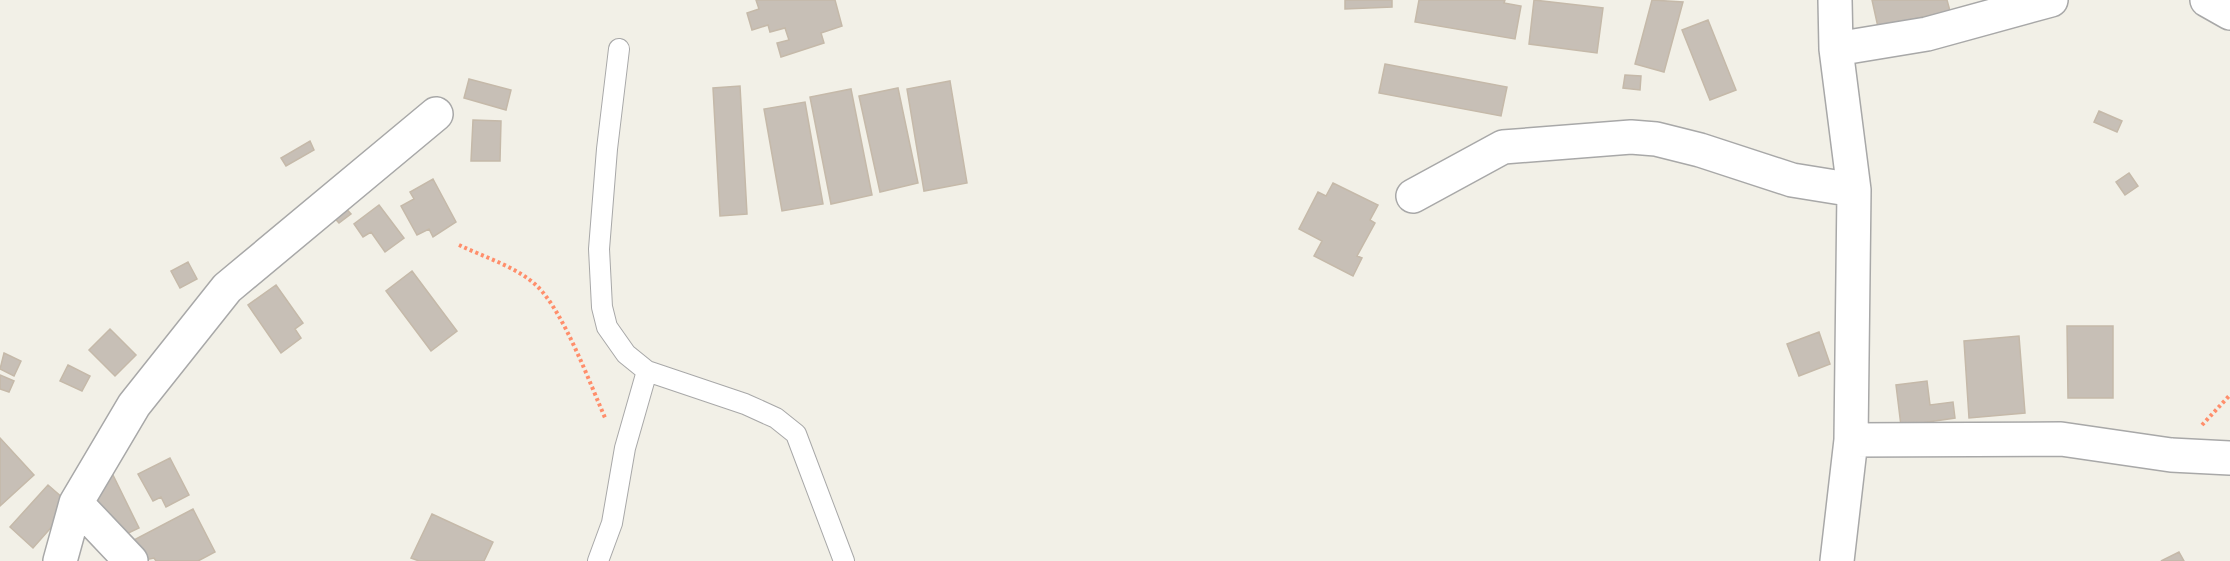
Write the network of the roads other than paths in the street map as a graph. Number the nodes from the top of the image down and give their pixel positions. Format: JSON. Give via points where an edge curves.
{"nodes":[{"id":1,"x":1835,"y":0,"type":"edge"},
{"id":2,"x":2051,"y":0,"type":"edge"},
{"id":3,"x":2207,"y":0,"type":"edge"},
{"id":4,"x":2230,"y":13,"type":"edge"},
{"id":5,"x":619,"y":49,"type":"dead end"},
{"id":6,"x":1836,"y":49,"type":"junction"},
{"id":7,"x":436,"y":114,"type":"dead end"},
{"id":8,"x":1854,"y":190,"type":"junction"},
{"id":9,"x":1413,"y":196,"type":"dead end"},
{"id":10,"x":647,"y":371,"type":"junction"},
{"id":11,"x":1851,"y":440,"type":"junction"},
{"id":12,"x":2230,"y":458,"type":"edge"},
{"id":13,"x":76,"y":503,"type":"junction"},
{"id":14,"x":60,"y":561,"type":"edge"},
{"id":15,"x":131,"y":561,"type":"edge"},
{"id":16,"x":598,"y":561,"type":"edge"},
{"id":17,"x":844,"y":561,"type":"edge"},
{"id":18,"x":1837,"y":561,"type":"edge"}],
"edges":[{"from":1,"to":6,"type":"street"},
{"from":2,"to":6,"type":"street","via":[[1927,34]]},
{"from":3,"to":4,"type":"street"},
{"from":5,"to":10,"type":"lane","via":[[607,149],[599,273],[607,327],[626,354]]},
{"from":6,"to":8,"type":"street"},
{"from":7,"to":13,"type":"street","via":[[227,288],[134,405]]},
{"from":8,"to":9,"type":"street","via":[[1792,180],[1700,150],[1631,137],[1503,147]]},
{"from":8,"to":11,"type":"street"},
{"from":10,"to":16,"type":"lane","via":[[625,448],[612,524]]},
{"from":10,"to":17,"type":"lane","via":[[745,404],[776,418],[796,434]]},
{"from":11,"to":12,"type":"street","via":[[2061,439]]},
{"from":11,"to":18,"type":"street"},
{"from":13,"to":14,"type":"street"},
{"from":13,"to":15,"type":"street"}]}
